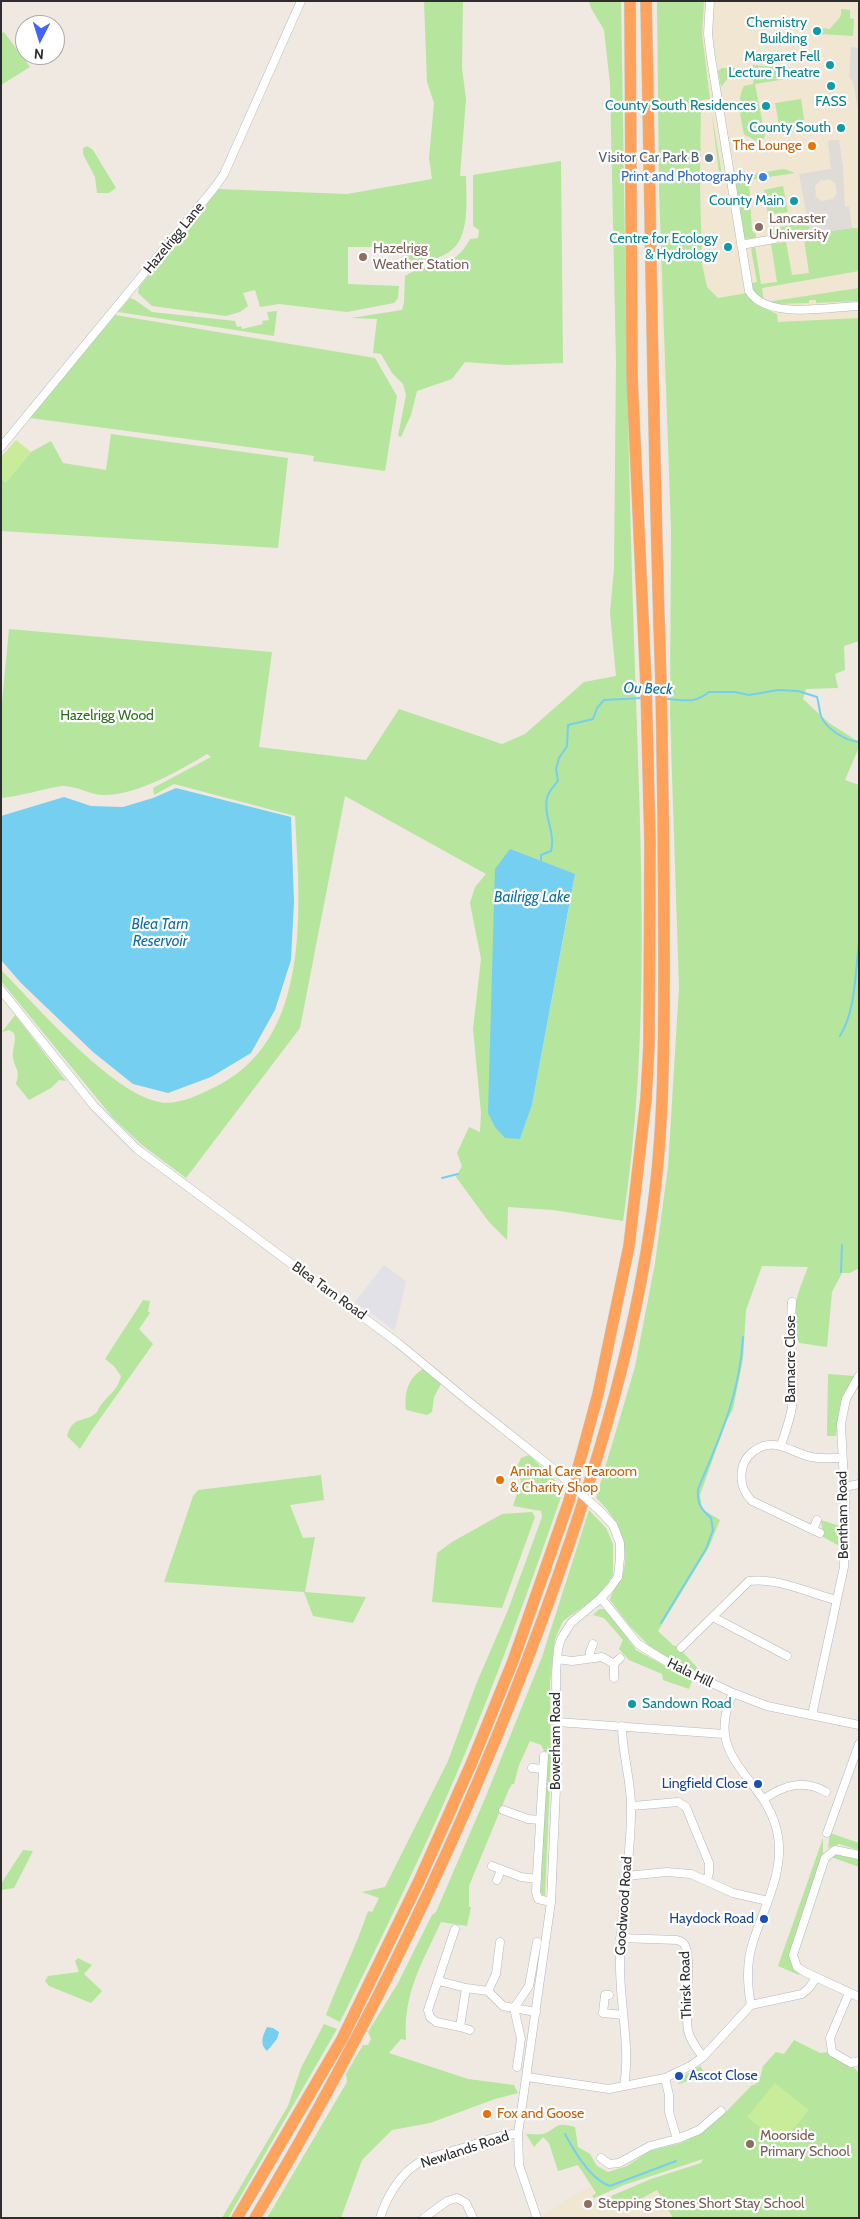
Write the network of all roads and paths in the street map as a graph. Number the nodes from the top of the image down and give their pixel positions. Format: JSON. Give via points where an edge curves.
{"nodes":[{"id":1,"x":301,"y":1,"type":"edge"},
{"id":2,"x":630,"y":1,"type":"edge"},
{"id":3,"x":646,"y":1,"type":"edge"},
{"id":4,"x":710,"y":1,"type":"edge"},
{"id":5,"x":774,"y":238,"type":"dead end"},
{"id":6,"x":741,"y":244,"type":"junction"},
{"id":7,"x":859,"y":306,"type":"edge"},
{"id":8,"x":1,"y":447,"type":"edge"},
{"id":9,"x":1,"y":990,"type":"edge"},
{"id":10,"x":792,"y":1302,"type":"dead end"},
{"id":11,"x":859,"y":1376,"type":"edge"},
{"id":12,"x":781,"y":1445,"type":"junction"},
{"id":13,"x":842,"y":1458,"type":"junction"},
{"id":14,"x":859,"y":1484,"type":"edge"},
{"id":15,"x":844,"y":1487,"type":"junction"},
{"id":16,"x":817,"y":1520,"type":"dead end"},
{"id":17,"x":601,"y":1598,"type":"junction"},
{"id":18,"x":836,"y":1600,"type":"junction"},
{"id":19,"x":713,"y":1618,"type":"junction"},
{"id":20,"x":593,"y":1644,"type":"dead end"},
{"id":21,"x":682,"y":1648,"type":"dead end"},
{"id":22,"x":784,"y":1652,"type":"dead end"},
{"id":23,"x":590,"y":1658,"type":"junction"},
{"id":24,"x":620,"y":1658,"type":"dead end"},
{"id":25,"x":557,"y":1659,"type":"junction"},
{"id":26,"x":614,"y":1664,"type":"junction"},
{"id":27,"x":614,"y":1678,"type":"dead end"},
{"id":28,"x":733,"y":1693,"type":"junction"},
{"id":29,"x":812,"y":1715,"type":"junction"},
{"id":30,"x":557,"y":1722,"type":"junction"},
{"id":31,"x":859,"y":1725,"type":"edge"},
{"id":32,"x":622,"y":1726,"type":"junction"},
{"id":33,"x":724,"y":1734,"type":"junction"},
{"id":34,"x":859,"y":1744,"type":"edge"},
{"id":35,"x":544,"y":1756,"type":"dead end"},
{"id":36,"x":532,"y":1768,"type":"dead end"},
{"id":37,"x":543,"y":1769,"type":"junction"},
{"id":38,"x":826,"y":1792,"type":"dead end"},
{"id":39,"x":764,"y":1799,"type":"junction"},
{"id":40,"x":632,"y":1806,"type":"junction"},
{"id":41,"x":503,"y":1810,"type":"dead end"},
{"id":42,"x":540,"y":1820,"type":"junction"},
{"id":43,"x":828,"y":1833,"type":"dead end"},
{"id":44,"x":859,"y":1856,"type":"edge"},
{"id":45,"x":492,"y":1866,"type":"dead end"},
{"id":46,"x":501,"y":1870,"type":"junction"},
{"id":47,"x":626,"y":1876,"type":"junction"},
{"id":48,"x":536,"y":1878,"type":"junction"},
{"id":49,"x":498,"y":1880,"type":"dead end"},
{"id":50,"x":706,"y":1880,"type":"junction"},
{"id":51,"x":768,"y":1901,"type":"junction"},
{"id":52,"x":551,"y":1902,"type":"junction"},
{"id":53,"x":455,"y":1929,"type":"dead end"},
{"id":54,"x":620,"y":1938,"type":"junction"},
{"id":55,"x":500,"y":1942,"type":"dead end"},
{"id":56,"x":537,"y":1942,"type":"dead end"},
{"id":57,"x":816,"y":1978,"type":"junction"},
{"id":58,"x":439,"y":1980,"type":"junction"},
{"id":59,"x":466,"y":1988,"type":"junction"},
{"id":60,"x":488,"y":1991,"type":"junction"},
{"id":61,"x":849,"y":1993,"type":"junction"},
{"id":62,"x":609,"y":1995,"type":"dead end"},
{"id":63,"x":859,"y":1997,"type":"edge"},
{"id":64,"x":751,"y":2006,"type":"junction"},
{"id":65,"x":514,"y":2008,"type":"junction"},
{"id":66,"x":536,"y":2012,"type":"junction"},
{"id":67,"x":623,"y":2015,"type":"junction"},
{"id":68,"x":460,"y":2027,"type":"junction"},
{"id":69,"x":470,"y":2030,"type":"dead end"},
{"id":70,"x":703,"y":2057,"type":"junction"},
{"id":71,"x":859,"y":2061,"type":"edge"},
{"id":72,"x":517,"y":2066,"type":"dead end"},
{"id":73,"x":527,"y":2076,"type":"junction"},
{"id":74,"x":665,"y":2078,"type":"junction"},
{"id":75,"x":624,"y":2086,"type":"junction"},
{"id":76,"x":721,"y":2112,"type":"dead end"},
{"id":77,"x":518,"y":2134,"type":"junction"},
{"id":78,"x":677,"y":2139,"type":"junction"},
{"id":79,"x":601,"y":2158,"type":"dead end"},
{"id":80,"x":237,"y":2218,"type":"edge"},
{"id":81,"x":255,"y":2218,"type":"edge"},
{"id":82,"x":380,"y":2218,"type":"edge"},
{"id":83,"x":424,"y":2218,"type":"edge"},
{"id":84,"x":473,"y":2218,"type":"edge"},
{"id":85,"x":537,"y":2218,"type":"edge"}],
"edges":[{"from":1,"to":8,"type":"street","name":"Hazelrigg Lane","via":[[224,174]]},
{"from":2,"to":80,"type":"highway","via":[[632,376],[650,842],[649,1046],[629,1246],[598,1394],[569,1501],[513,1661],[419,1881],[342,2039]]},
{"from":3,"to":81,"type":"highway","via":[[662,714],[664,1040],[661,1117],[651,1220],[614,1399],[581,1511],[506,1717],[468,1809],[404,1947],[354,2045]]},
{"from":4,"to":6,"type":"street","via":[[708,34]]},
{"from":5,"to":6,"type":"street"},
{"from":6,"to":7,"type":"street","via":[[749,291],[762,304],[779,310]]},
{"from":9,"to":17,"type":"street","name":"Blea Tarn Road","bridge":true,"via":[[94,1106],[137,1149],[398,1342],[528,1447],[600,1511],[613,1525],[620,1543],[618,1577]]},
{"from":10,"to":12,"type":"street","name":"Barnacre Close","via":[[792,1408]]},
{"from":11,"to":13,"type":"street","name":"Bentham Road","via":[[842,1411]]},
{"from":12,"to":13,"type":"street","via":[[809,1456]]},
{"from":12,"to":16,"type":"street","via":[[761,1446],[746,1458],[741,1485],[745,1494],[752,1501],[817,1531]]},
{"from":13,"to":15,"type":"street","name":"Bentham Road"},
{"from":14,"to":15,"type":"street"},
{"from":15,"to":18,"type":"street","name":"Bentham Road","via":[[844,1567]]},
{"from":17,"to":25,"type":"street","name":"Bowerham Road","via":[[571,1624],[561,1638]]},
{"from":17,"to":28,"type":"street","name":"Hala Hill","via":[[645,1650]]},
{"from":18,"to":19,"type":"street","via":[[758,1580],[748,1582],[737,1591]]},
{"from":18,"to":29,"type":"street","name":"Bentham Road"},
{"from":19,"to":21,"type":"street"},
{"from":19,"to":22,"type":"street"},
{"from":20,"to":23,"type":"street"},
{"from":23,"to":25,"type":"street"},
{"from":23,"to":26,"type":"street","via":[[602,1657]]},
{"from":24,"to":26,"type":"street"},
{"from":25,"to":30,"type":"street","name":"Bowerham Road"},
{"from":26,"to":27,"type":"street"},
{"from":28,"to":29,"type":"street","name":"Hala Hill","via":[[767,1706]]},
{"from":28,"to":33,"type":"street","via":[[725,1712]]},
{"from":29,"to":31,"type":"street","name":"Hala Hill"},
{"from":30,"to":32,"type":"street"},
{"from":30,"to":52,"type":"street","name":"Bowerham Road"},
{"from":32,"to":33,"type":"street"},
{"from":32,"to":40,"type":"street","name":"Goodwood Road"},
{"from":33,"to":39,"type":"street","via":[[729,1752]]},
{"from":34,"to":43,"type":"street"},
{"from":35,"to":37,"type":"street","name":"Bowerham Road"},
{"from":36,"to":37,"type":"street","name":"Bowerham Road"},
{"from":37,"to":42,"type":"street","name":"Bowerham Road"},
{"from":38,"to":39,"type":"street","via":[[817,1786],[802,1784],[785,1787]]},
{"from":39,"to":51,"type":"street","via":[[774,1819],[778,1838],[776,1873]]},
{"from":40,"to":47,"type":"street","name":"Goodwood Road"},
{"from":40,"to":50,"type":"street","via":[[678,1802],[686,1807],[709,1864]]},
{"from":41,"to":42,"type":"street"},
{"from":42,"to":48,"type":"street","name":"Bowerham Road"},
{"from":44,"to":57,"type":"street","via":[[834,1850],[825,1858],[793,1955],[797,1967]]},
{"from":45,"to":46,"type":"street"},
{"from":46,"to":48,"type":"street"},
{"from":46,"to":49,"type":"street"},
{"from":47,"to":50,"type":"street","via":[[679,1872]]},
{"from":47,"to":54,"type":"street","name":"Goodwood Road"},
{"from":48,"to":52,"type":"street","name":"Bowerham Road","via":[[536,1896],[541,1901]]},
{"from":50,"to":51,"type":"street","via":[[733,1893]]},
{"from":51,"to":64,"type":"street","via":[[749,1960],[747,1982]]},
{"from":52,"to":66,"type":"street","name":"Bowerham Road"},
{"from":53,"to":58,"type":"street"},
{"from":54,"to":67,"type":"street","name":"Goodwood Road"},
{"from":54,"to":70,"type":"street","name":"Thirsk Road","via":[[684,1942],[688,1980],[687,2028]]},
{"from":55,"to":60,"type":"street","via":[[496,1974]]},
{"from":56,"to":65,"type":"street","via":[[529,1986]]},
{"from":57,"to":61,"type":"street"},
{"from":57,"to":64,"type":"street","via":[[802,1994]]},
{"from":58,"to":59,"type":"street"},
{"from":58,"to":68,"type":"street","via":[[428,2015],[436,2022]]},
{"from":59,"to":60,"type":"street"},
{"from":59,"to":68,"type":"street"},
{"from":60,"to":65,"type":"street","via":[[498,2002]]},
{"from":61,"to":63,"type":"street"},
{"from":61,"to":71,"type":"street","via":[[829,2046],[832,2052],[850,2063]]},
{"from":62,"to":67,"type":"street","via":[[603,1997],[602,2014]]},
{"from":64,"to":70,"type":"street"},
{"from":65,"to":66,"type":"street"},
{"from":65,"to":72,"type":"street","via":[[521,2039]]},
{"from":66,"to":73,"type":"street","name":"Bowerham Road"},
{"from":67,"to":75,"type":"street","name":"Goodwood Road","via":[[627,2064]]},
{"from":68,"to":69,"type":"street"},
{"from":70,"to":74,"type":"street"},
{"from":73,"to":75,"type":"street","via":[[609,2090]]},
{"from":73,"to":77,"type":"street","name":"Bowerham Road"},
{"from":74,"to":75,"type":"street"},
{"from":74,"to":78,"type":"street","via":[[669,2112]]},
{"from":76,"to":78,"type":"street","via":[[699,2130]]},
{"from":77,"to":82,"type":"street","name":"Newlands Road","via":[[420,2162],[397,2185],[384,2204]]},
{"from":77,"to":85,"type":"street","name":"Bowerham Road","via":[[519,2165]]},
{"from":78,"to":79,"type":"street","via":[[650,2146],[619,2163],[609,2164]]},
{"from":83,"to":84,"type":"street","via":[[447,2201],[457,2198],[466,2203]]}]}
